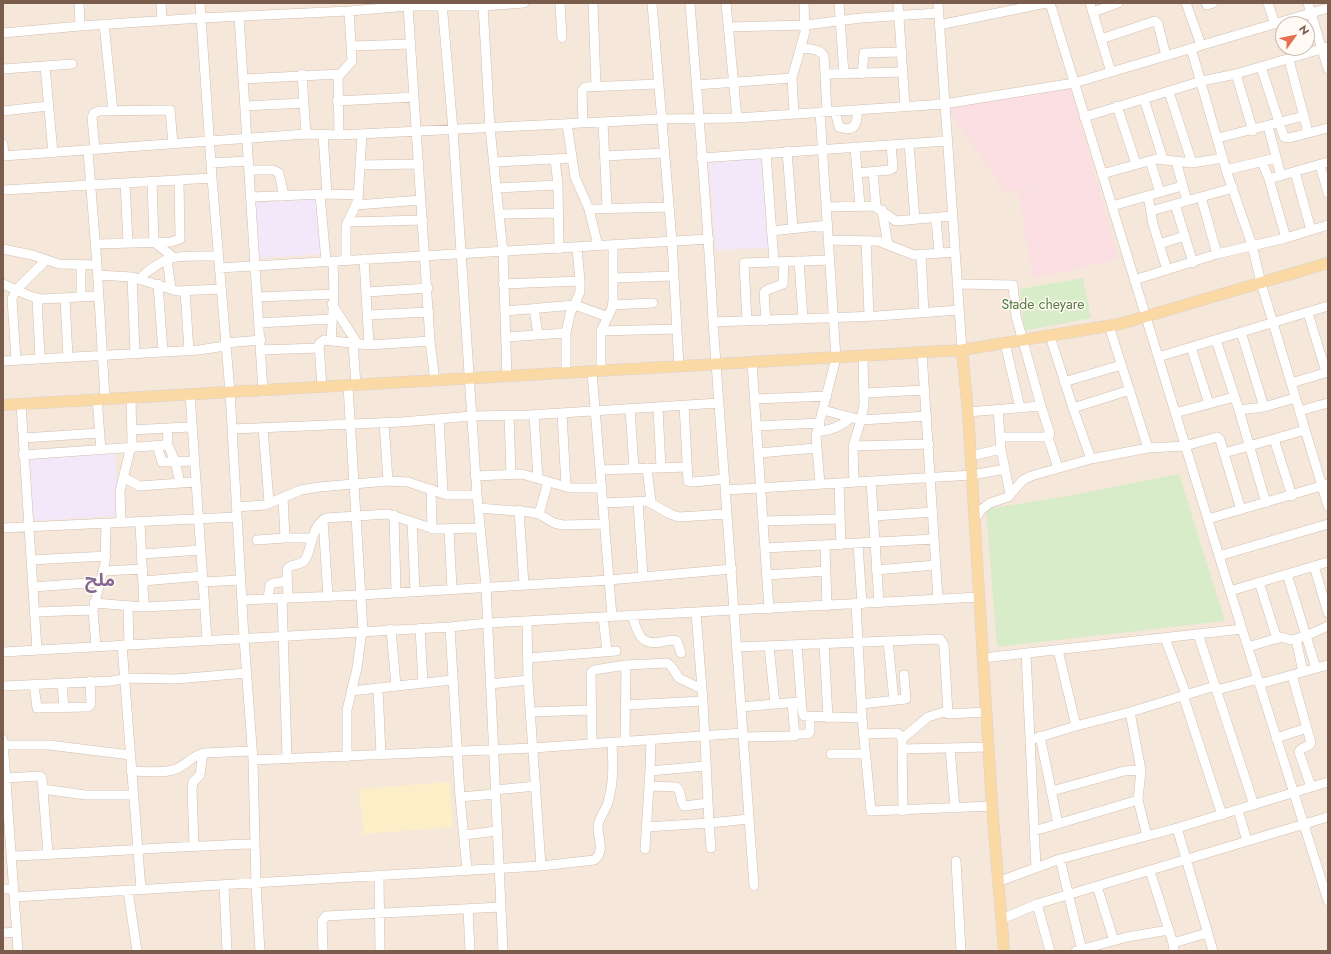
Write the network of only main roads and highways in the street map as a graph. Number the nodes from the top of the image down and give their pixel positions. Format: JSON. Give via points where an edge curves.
{"nodes":[{"id":1,"x":1328,"y":263,"type":"edge"},
{"id":2,"x":962,"y":350,"type":"junction"},
{"id":3,"x":3,"y":404,"type":"edge"},
{"id":4,"x":1004,"y":951,"type":"edge"}],
"edges":[{"from":1,"to":2,"type":"main road","via":[[1109,326]]},
{"from":2,"to":3,"type":"main road"},
{"from":2,"to":4,"type":"main road"}]}
